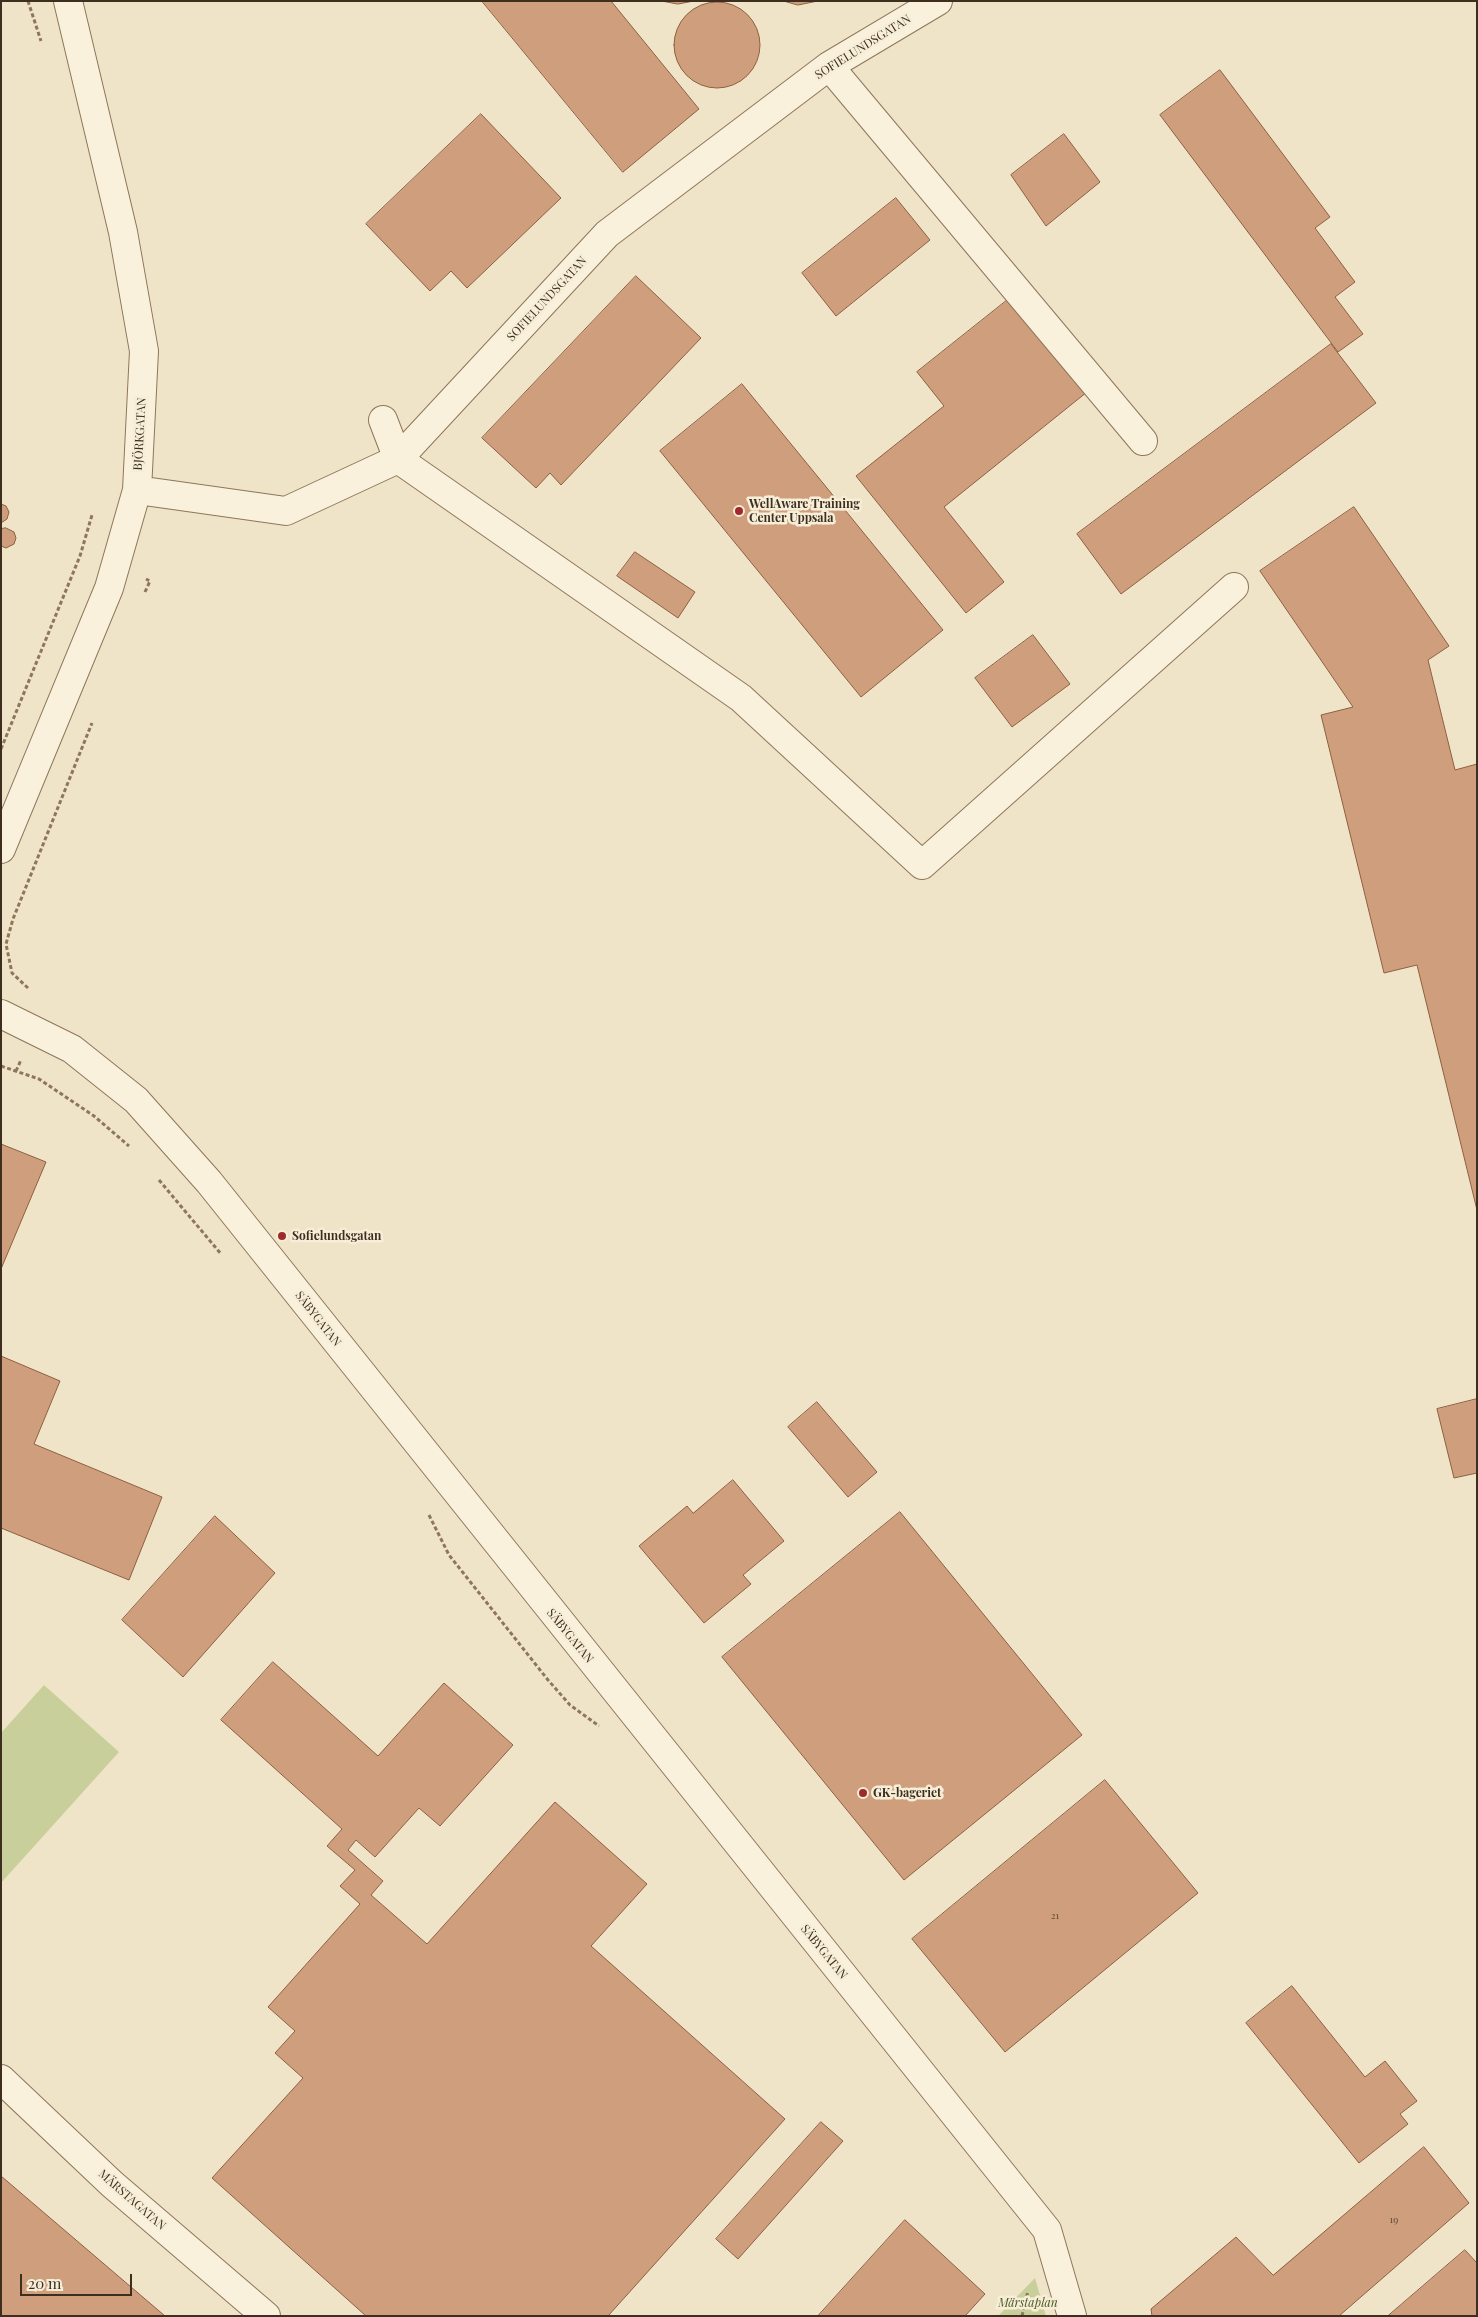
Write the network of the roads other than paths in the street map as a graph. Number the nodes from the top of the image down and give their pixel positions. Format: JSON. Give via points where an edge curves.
{"nodes":[{"id":1,"x":68,"y":1,"type":"edge"},
{"id":2,"x":938,"y":1,"type":"edge"},
{"id":3,"x":829,"y":66,"type":"junction"},
{"id":4,"x":383,"y":420,"type":"dead end"},
{"id":5,"x":1143,"y":441,"type":"dead end"},
{"id":6,"x":398,"y":459,"type":"junction"},
{"id":7,"x":137,"y":490,"type":"junction"},
{"id":8,"x":1234,"y":587,"type":"dead end"},
{"id":9,"x":1,"y":849,"type":"edge"},
{"id":10,"x":1,"y":1014,"type":"edge"},
{"id":11,"x":1,"y":2079,"type":"edge"},
{"id":12,"x":266,"y":2316,"type":"edge"},
{"id":13,"x":1072,"y":2316,"type":"edge"}],
"edges":[{"from":1,"to":7,"type":"street","name":"BJÖRKGATAN","via":[[123,232],[144,350]]},
{"from":2,"to":3,"type":"street","name":"SOFIELUNDSGATAN"},
{"from":3,"to":5,"type":"street"},
{"from":3,"to":6,"type":"street","name":"SOFIELUNDSGATAN","via":[[607,234]]},
{"from":4,"to":6,"type":"street"},
{"from":6,"to":7,"type":"street","name":"SOFIELUNDSGATAN","via":[[286,511]]},
{"from":6,"to":8,"type":"street","via":[[741,698],[922,865]]},
{"from":7,"to":9,"type":"street","name":"BJÖRKGATAN","via":[[102,606]]},
{"from":10,"to":13,"type":"street","name":"SÄBYGATAN","via":[[72,1049],[136,1100],[209,1182],[1046,2230]]},
{"from":11,"to":12,"type":"street","name":"MÄRSTAGATAN","via":[[112,2184]]}]}
